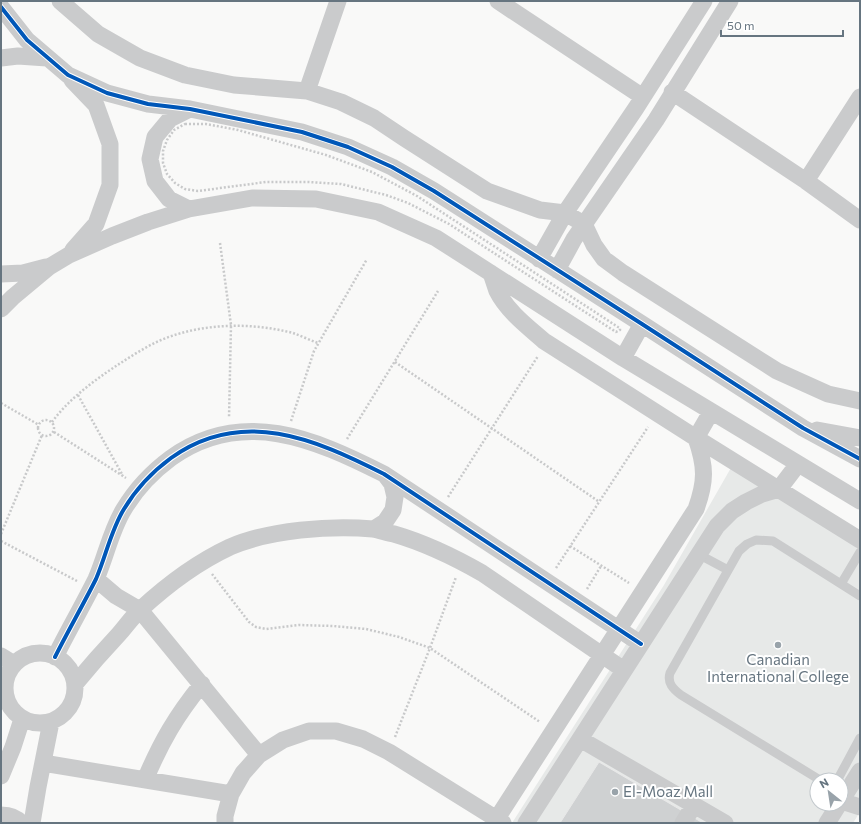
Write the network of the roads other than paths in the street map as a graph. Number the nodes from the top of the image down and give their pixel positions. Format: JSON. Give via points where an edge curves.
{"nodes":[{"id":1,"x":60,"y":1,"type":"edge"},
{"id":2,"x":338,"y":1,"type":"edge"},
{"id":3,"x":499,"y":1,"type":"edge"},
{"id":4,"x":704,"y":1,"type":"edge"},
{"id":5,"x":730,"y":1,"type":"edge"},
{"id":6,"x":1,"y":7,"type":"edge"},
{"id":7,"x":1,"y":58,"type":"edge"},
{"id":8,"x":47,"y":58,"type":"junction"},
{"id":9,"x":658,"y":74,"type":"junction"},
{"id":10,"x":68,"y":75,"type":"junction"},
{"id":11,"x":674,"y":89,"type":"junction"},
{"id":12,"x":307,"y":91,"type":"junction"},
{"id":13,"x":860,"y":97,"type":"edge"},
{"id":14,"x":640,"y":102,"type":"junction"},
{"id":15,"x":190,"y":109,"type":"junction"},
{"id":16,"x":656,"y":120,"type":"junction"},
{"id":17,"x":806,"y":181,"type":"junction"},
{"id":18,"x":189,"y":210,"type":"junction"},
{"id":19,"x":566,"y":213,"type":"junction"},
{"id":20,"x":860,"y":220,"type":"edge"},
{"id":21,"x":584,"y":224,"type":"junction"},
{"id":22,"x":69,"y":255,"type":"junction"},
{"id":23,"x":539,"y":259,"type":"junction"},
{"id":24,"x":49,"y":267,"type":"junction"},
{"id":25,"x":557,"y":270,"type":"junction"},
{"id":26,"x":490,"y":273,"type":"junction"},
{"id":27,"x":1,"y":274,"type":"edge"},
{"id":28,"x":1,"y":309,"type":"edge"},
{"id":29,"x":642,"y":324,"type":"junction"},
{"id":30,"x":623,"y":358,"type":"junction"},
{"id":31,"x":860,"y":401,"type":"edge"},
{"id":32,"x":711,"y":412,"type":"junction"},
{"id":33,"x":803,"y":428,"type":"junction"},
{"id":34,"x":696,"y":438,"type":"junction"},
{"id":35,"x":860,"y":438,"type":"edge"},
{"id":36,"x":860,"y":459,"type":"edge"},
{"id":37,"x":798,"y":464,"type":"junction"},
{"id":38,"x":384,"y":474,"type":"junction"},
{"id":39,"x":779,"y":489,"type":"junction"},
{"id":40,"x":860,"y":501,"type":"edge"},
{"id":41,"x":374,"y":529,"type":"junction"},
{"id":42,"x":860,"y":540,"type":"edge"},
{"id":43,"x":860,"y":552,"type":"edge"},
{"id":44,"x":698,"y":554,"type":"junction"},
{"id":45,"x":728,"y":570,"type":"junction"},
{"id":46,"x":93,"y":583,"type":"junction"},
{"id":47,"x":841,"y":584,"type":"junction"},
{"id":48,"x":860,"y":596,"type":"edge"},
{"id":49,"x":140,"y":610,"type":"junction"},
{"id":50,"x":618,"y":630,"type":"junction"},
{"id":51,"x":641,"y":644,"type":"junction"},
{"id":52,"x":602,"y":655,"type":"junction"},
{"id":53,"x":55,"y":657,"type":"junction"},
{"id":54,"x":8,"y":660,"type":"edge"},
{"id":55,"x":624,"y":670,"type":"junction"},
{"id":56,"x":3,"y":682,"type":"edge"},
{"id":57,"x":75,"y":684,"type":"junction"},
{"id":58,"x":202,"y":684,"type":"junction"},
{"id":59,"x":22,"y":719,"type":"junction"},
{"id":60,"x":52,"y":722,"type":"junction"},
{"id":61,"x":860,"y":738,"type":"edge"},
{"id":62,"x":580,"y":739,"type":"junction"},
{"id":63,"x":259,"y":755,"type":"junction"},
{"id":64,"x":43,"y":763,"type":"junction"},
{"id":65,"x":860,"y":771,"type":"edge"},
{"id":66,"x":842,"y":772,"type":"edge"},
{"id":67,"x":809,"y":773,"type":"edge"},
{"id":68,"x":1,"y":776,"type":"edge"},
{"id":69,"x":145,"y":780,"type":"junction"},
{"id":70,"x":849,"y":788,"type":"edge"},
{"id":71,"x":231,"y":794,"type":"junction"},
{"id":72,"x":849,"y":803,"type":"edge"},
{"id":73,"x":694,"y":805,"type":"junction"},
{"id":74,"x":860,"y":806,"type":"edge"},
{"id":75,"x":834,"y":812,"type":"edge"},
{"id":76,"x":1,"y":815,"type":"edge"},
{"id":77,"x":498,"y":822,"type":"edge"},
{"id":78,"x":22,"y":823,"type":"edge"},
{"id":79,"x":32,"y":823,"type":"edge"},
{"id":80,"x":225,"y":823,"type":"edge"},
{"id":81,"x":526,"y":823,"type":"edge"},
{"id":82,"x":683,"y":823,"type":"edge"},
{"id":83,"x":725,"y":823,"type":"edge"},
{"id":84,"x":827,"y":823,"type":"edge"}],
"edges":[{"from":1,"to":12,"type":"street","via":[[98,34],[140,58],[186,75],[234,85]]},
{"from":2,"to":12,"type":"street"},
{"from":3,"to":14,"type":"street"},
{"from":4,"to":9,"type":"street"},
{"from":5,"to":11,"type":"street"},
{"from":6,"to":8,"type":"street","via":[[27,40]]},
{"from":7,"to":8,"type":"street"},
{"from":8,"to":10,"type":"street"},
{"from":9,"to":11,"type":"street"},
{"from":9,"to":14,"type":"street"},
{"from":10,"to":15,"type":"street","via":[[108,93],[148,104]]},
{"from":10,"to":22,"type":"street","via":[[96,105],[110,144],[108,192],[96,224]]},
{"from":11,"to":16,"type":"street"},
{"from":11,"to":17,"type":"street"},
{"from":12,"to":19,"type":"street","via":[[341,102],[374,118],[488,191],[540,210]]},
{"from":13,"to":17,"type":"street"},
{"from":14,"to":16,"type":"street"},
{"from":14,"to":19,"type":"street"},
{"from":15,"to":18,"type":"street","via":[[170,119],[155,137],[150,159],[155,181],[164,193],[169,199]]},
{"from":15,"to":23,"type":"street","via":[[302,132],[348,147],[392,167],[434,191]]},
{"from":16,"to":21,"type":"street"},
{"from":17,"to":20,"type":"street"},
{"from":18,"to":22,"type":"street","via":[[148,222]]},
{"from":18,"to":26,"type":"street","via":[[252,198],[316,199],[378,212],[436,238]]},
{"from":19,"to":21,"type":"street"},
{"from":19,"to":23,"type":"street"},
{"from":21,"to":25,"type":"street"},
{"from":21,"to":31,"type":"street","via":[[604,259],[623,273],[777,371],[828,394]]},
{"from":22,"to":24,"type":"street"},
{"from":23,"to":25,"type":"street"},
{"from":24,"to":27,"type":"street","via":[[23,273]]},
{"from":24,"to":28,"type":"street"},
{"from":25,"to":29,"type":"street"},
{"from":26,"to":30,"type":"street"},
{"from":26,"to":34,"type":"street","via":[[498,292],[509,308],[544,341]]},
{"from":29,"to":30,"type":"street"},
{"from":29,"to":33,"type":"street"},
{"from":30,"to":32,"type":"street"},
{"from":32,"to":34,"type":"street"},
{"from":32,"to":37,"type":"street"},
{"from":33,"to":35,"type":"street"},
{"from":33,"to":36,"type":"street"},
{"from":34,"to":39,"type":"street"},
{"from":34,"to":50,"type":"street","via":[[704,472],[703,490],[696,509]]},
{"from":37,"to":39,"type":"street"},
{"from":37,"to":40,"type":"street"},
{"from":38,"to":41,"type":"street","via":[[392,484],[395,497],[392,510],[385,522]]},
{"from":38,"to":46,"type":"street","via":[[318,445],[286,435],[257,431],[228,433],[205,439],[180,451],[158,467],[139,487],[112,535]]},
{"from":38,"to":50,"type":"street"},
{"from":39,"to":42,"type":"street"},
{"from":39,"to":44,"type":"street","via":[[762,494],[732,511],[717,526]]},
{"from":41,"to":49,"type":"street","via":[[333,528],[295,531],[253,539],[231,547],[203,563]]},
{"from":41,"to":52,"type":"street","via":[[434,548],[461,561]]},
{"from":43,"to":47,"type":"lane"},
{"from":44,"to":45,"type":"lane"},
{"from":44,"to":51,"type":"street"},
{"from":45,"to":47,"type":"lane","via":[[739,551],[747,544],[756,540],[766,540],[773,541]]},
{"from":45,"to":67,"type":"lane","via":[[670,673],[670,684],[681,696]]},
{"from":46,"to":49,"type":"street"},
{"from":46,"to":53,"type":"street"},
{"from":47,"to":48,"type":"lane"},
{"from":49,"to":57,"type":"street"},
{"from":49,"to":58,"type":"street"},
{"from":50,"to":51,"type":"street"},
{"from":50,"to":52,"type":"street"},
{"from":51,"to":55,"type":"street"},
{"from":52,"to":55,"type":"street"},
{"from":52,"to":77,"type":"street"},
{"from":53,"to":54,"type":"street","via":[[33,654]]},
{"from":53,"to":57,"type":"street","via":[[64,663]]},
{"from":54,"to":56,"type":"street","via":[[8,673]]},
{"from":55,"to":62,"type":"street"},
{"from":56,"to":59,"type":"street","via":[[8,704]]},
{"from":57,"to":60,"type":"street","via":[[70,707]]},
{"from":58,"to":63,"type":"street"},
{"from":58,"to":69,"type":"street","via":[[168,729]]},
{"from":59,"to":60,"type":"street","via":[[37,724]]},
{"from":59,"to":68,"type":"street"},
{"from":60,"to":64,"type":"street"},
{"from":61,"to":66,"type":"lane"},
{"from":62,"to":73,"type":"street"},
{"from":62,"to":81,"type":"street"},
{"from":63,"to":71,"type":"street","via":[[243,772]]},
{"from":63,"to":77,"type":"street","via":[[282,740],[309,731],[336,731],[363,739],[389,752]]},
{"from":64,"to":69,"type":"street"},
{"from":64,"to":79,"type":"street"},
{"from":65,"to":70,"type":"street"},
{"from":69,"to":71,"type":"street"},
{"from":71,"to":80,"type":"street"},
{"from":72,"to":74,"type":"street"},
{"from":73,"to":82,"type":"street"},
{"from":73,"to":83,"type":"street"},
{"from":75,"to":84,"type":"street"},
{"from":76,"to":78,"type":"street","via":[[8,815]]}]}
